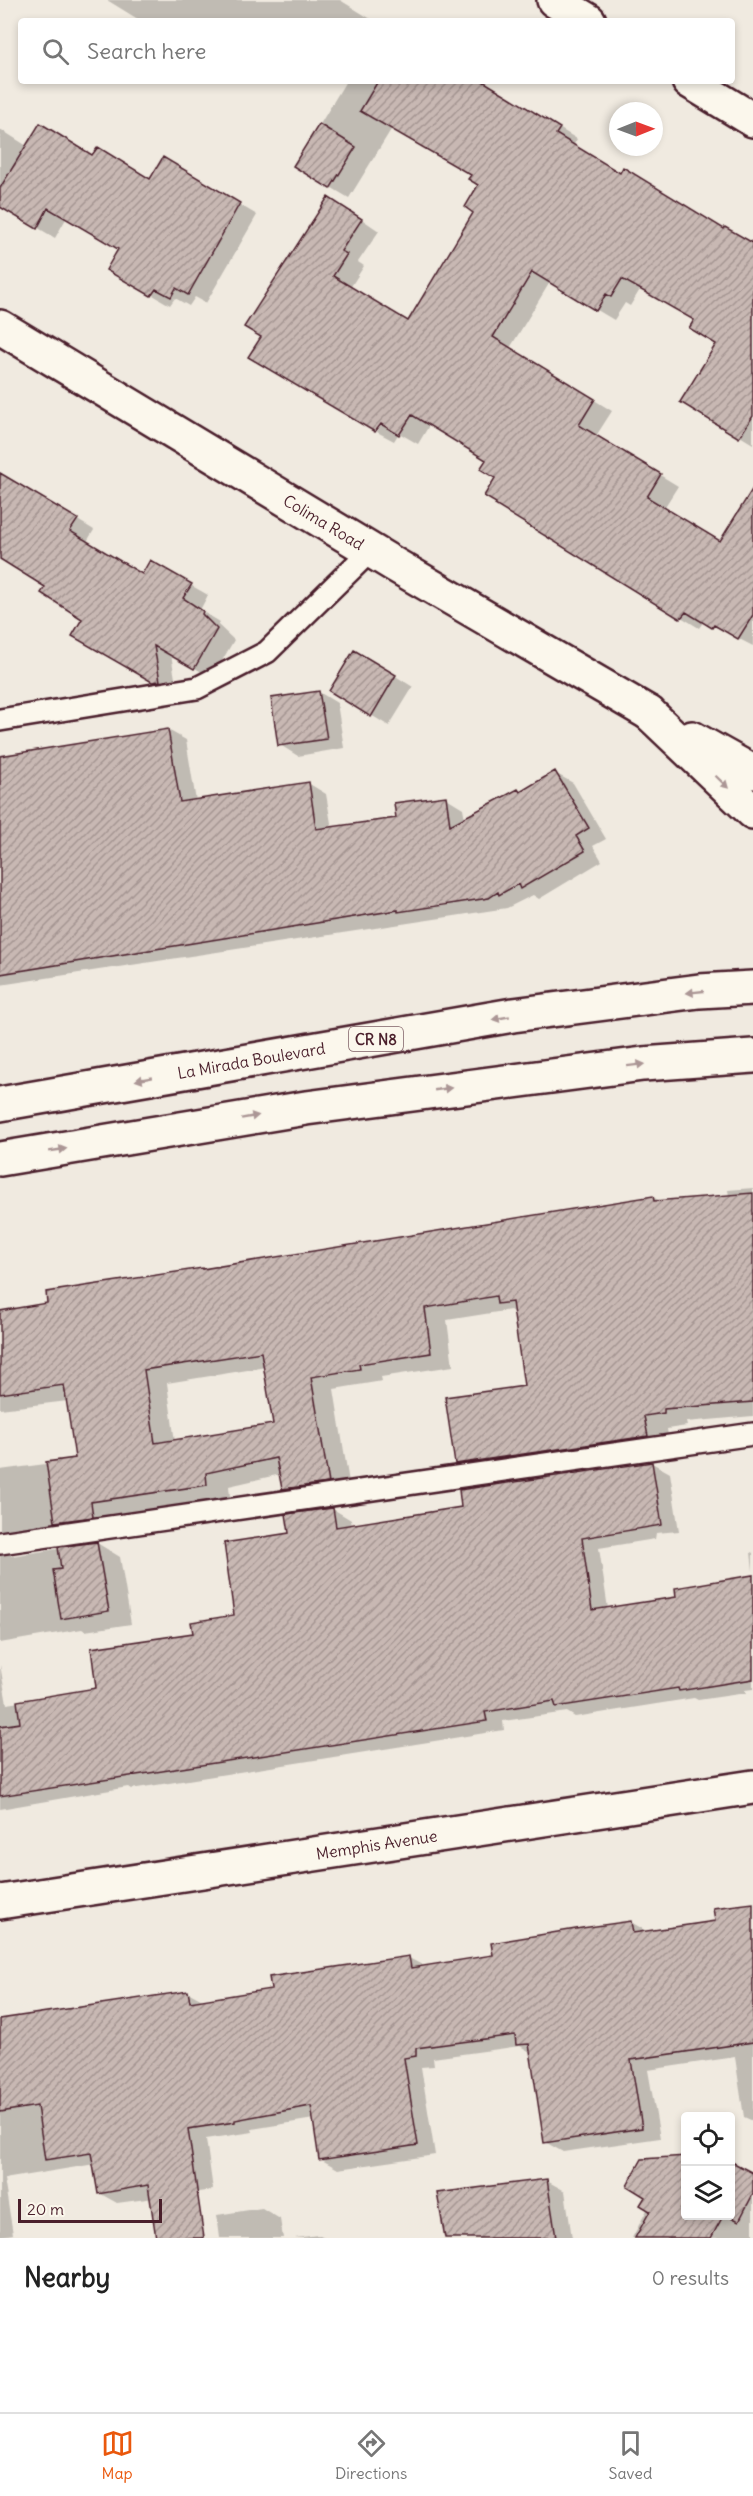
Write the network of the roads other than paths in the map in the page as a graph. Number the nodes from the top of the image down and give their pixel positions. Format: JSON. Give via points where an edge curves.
{"nodes":[{"id":1,"x":554,"y":0,"type":"edge"},
{"id":2,"x":584,"y":18,"type":"edge"},
{"id":3,"x":694,"y":84,"type":"edge"},
{"id":4,"x":753,"y":120,"type":"edge"},
{"id":5,"x":0,"y":327,"type":"edge"},
{"id":6,"x":371,"y":550,"type":"junction"},
{"id":7,"x":649,"y":713,"type":"junction"},
{"id":8,"x":0,"y":720,"type":"edge"},
{"id":9,"x":753,"y":772,"type":"edge"},
{"id":10,"x":753,"y":812,"type":"edge"},
{"id":11,"x":753,"y":988,"type":"edge"},
{"id":12,"x":753,"y":1056,"type":"edge"},
{"id":13,"x":0,"y":1104,"type":"edge"},
{"id":14,"x":0,"y":1159,"type":"edge"},
{"id":15,"x":753,"y":1434,"type":"edge"},
{"id":16,"x":0,"y":1543,"type":"edge"},
{"id":17,"x":753,"y":1787,"type":"edge"},
{"id":18,"x":0,"y":1902,"type":"edge"}],
"edges":[{"from":1,"to":2,"type":"main road"},
{"from":3,"to":4,"type":"main road"},
{"from":5,"to":6,"type":"main road","name":"Colima Road"},
{"from":6,"to":7,"type":"main road","name":"Colima Road"},
{"from":6,"to":8,"type":"lane","via":[[267,652],[197,688]]},
{"from":7,"to":9,"type":"main road"},
{"from":7,"to":10,"type":"main road","one_way":true},
{"from":11,"to":13,"type":"main road","name":"La Mirada Boulevard","number":"CR N8","one_way":true,"via":[[513,1015]]},
{"from":14,"to":12,"type":"main road","one_way":true,"via":[[306,1108],[643,1064]]},
{"from":15,"to":16,"type":"lane"},
{"from":17,"to":18,"type":"main road","name":"Memphis Avenue"}]}
